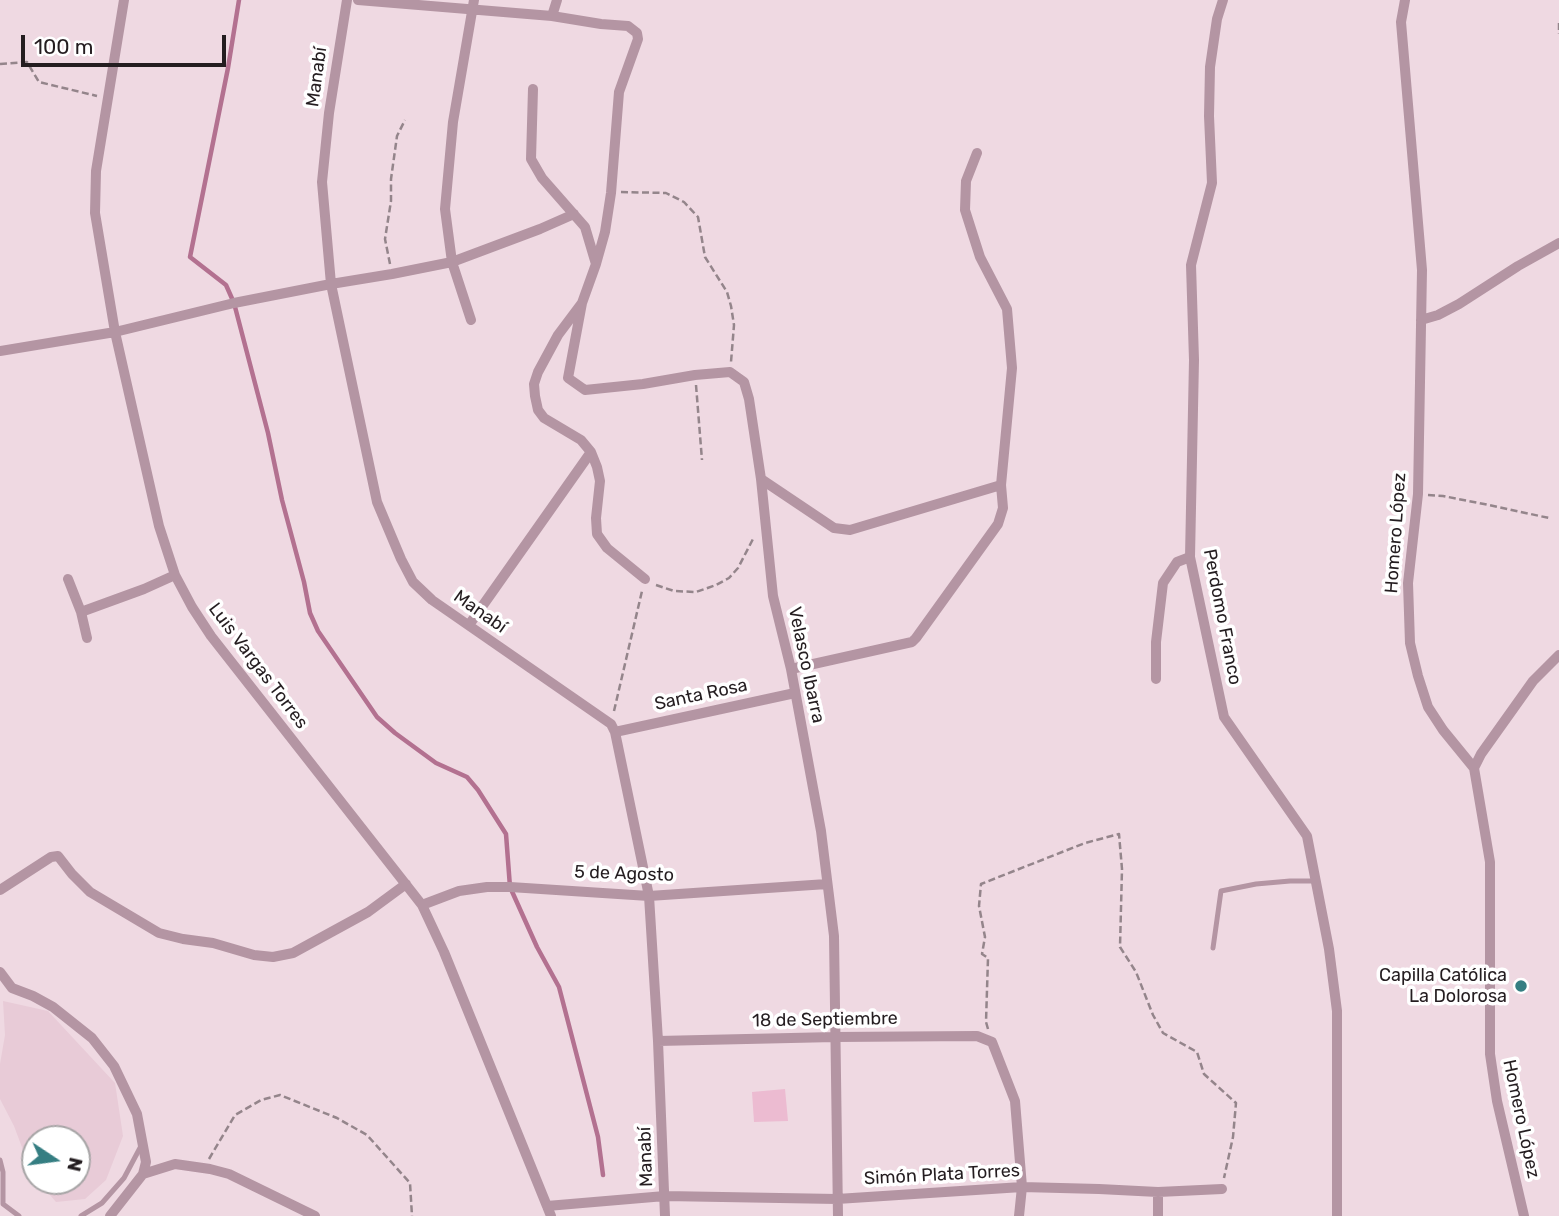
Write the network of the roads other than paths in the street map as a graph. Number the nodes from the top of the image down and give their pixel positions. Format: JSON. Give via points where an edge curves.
{"nodes":[{"id":1,"x":124,"y":0,"type":"edge"},
{"id":2,"x":347,"y":0,"type":"edge"},
{"id":3,"x":358,"y":0,"type":"edge"},
{"id":4,"x":557,"y":0,"type":"edge"},
{"id":5,"x":1223,"y":0,"type":"edge"},
{"id":6,"x":1405,"y":0,"type":"edge"},
{"id":7,"x":473,"y":5,"type":"edge"},
{"id":8,"x":552,"y":16,"type":"junction"},
{"id":9,"x":533,"y":89,"type":"dead end"},
{"id":10,"x":976,"y":153,"type":"dead end"},
{"id":11,"x":574,"y":214,"type":"junction"},
{"id":12,"x":1559,"y":243,"type":"edge"},
{"id":13,"x":452,"y":261,"type":"junction"},
{"id":14,"x":596,"y":264,"type":"junction"},
{"id":15,"x":331,"y":284,"type":"junction"},
{"id":16,"x":582,"y":303,"type":"junction"},
{"id":17,"x":471,"y":320,"type":"dead end"},
{"id":18,"x":1421,"y":320,"type":"junction"},
{"id":19,"x":115,"y":332,"type":"junction"},
{"id":20,"x":0,"y":351,"type":"edge"},
{"id":21,"x":591,"y":452,"type":"junction"},
{"id":22,"x":761,"y":479,"type":"junction"},
{"id":23,"x":1001,"y":485,"type":"junction"},
{"id":24,"x":1190,"y":557,"type":"junction"},
{"id":25,"x":175,"y":575,"type":"junction"},
{"id":26,"x":68,"y":579,"type":"dead end"},
{"id":27,"x":645,"y":579,"type":"road end"},
{"id":28,"x":81,"y":612,"type":"junction"},
{"id":29,"x":469,"y":625,"type":"junction"},
{"id":30,"x":87,"y":638,"type":"dead end"},
{"id":31,"x":1559,"y":655,"type":"edge"},
{"id":32,"x":790,"y":669,"type":"junction"},
{"id":33,"x":1156,"y":679,"type":"dead end"},
{"id":34,"x":795,"y":693,"type":"junction"},
{"id":35,"x":613,"y":728,"type":"junction"},
{"id":36,"x":1474,"y":768,"type":"junction"},
{"id":37,"x":1315,"y":881,"type":"junction"},
{"id":38,"x":406,"y":884,"type":"junction"},
{"id":39,"x":827,"y":884,"type":"junction"},
{"id":40,"x":0,"y":890,"type":"edge"},
{"id":41,"x":649,"y":896,"type":"junction"},
{"id":42,"x":422,"y":905,"type":"junction"},
{"id":43,"x":1213,"y":948,"type":"dead end"},
{"id":44,"x":0,"y":972,"type":"edge"},
{"id":45,"x":835,"y":1037,"type":"junction"},
{"id":46,"x":658,"y":1041,"type":"junction"},
{"id":47,"x":142,"y":1145,"type":"junction"},
{"id":48,"x":0,"y":1160,"type":"edge"},
{"id":49,"x":144,"y":1174,"type":"junction"},
{"id":50,"x":1022,"y":1187,"type":"junction"},
{"id":51,"x":1222,"y":1189,"type":"road end"},
{"id":52,"x":1157,"y":1192,"type":"junction"},
{"id":53,"x":665,"y":1196,"type":"junction"},
{"id":54,"x":837,"y":1199,"type":"junction"},
{"id":55,"x":549,"y":1211,"type":"edge"},
{"id":56,"x":19,"y":1216,"type":"edge"},
{"id":57,"x":81,"y":1216,"type":"edge"},
{"id":58,"x":110,"y":1216,"type":"edge"},
{"id":59,"x":315,"y":1216,"type":"edge"},
{"id":60,"x":665,"y":1216,"type":"edge"},
{"id":61,"x":838,"y":1216,"type":"edge"},
{"id":62,"x":1019,"y":1216,"type":"edge"},
{"id":63,"x":1158,"y":1216,"type":"edge"},
{"id":64,"x":1337,"y":1216,"type":"edge"},
{"id":65,"x":1524,"y":1216,"type":"edge"}],
"edges":[{"from":1,"to":19,"type":"street","name":"Luis Vargas Torres","via":[[96,171],[95,213]]},
{"from":2,"to":15,"type":"street","name":"Manabí","via":[[323,182]]},
{"from":3,"to":7,"type":"street"},
{"from":4,"to":8,"type":"street"},
{"from":5,"to":24,"type":"street","name":"Perdomo Franco","via":[[1210,67],[1212,183],[1191,265]]},
{"from":6,"to":18,"type":"street","name":"Homero López","via":[[1401,22],[1422,270]]},
{"from":7,"to":8,"type":"street"},
{"from":7,"to":13,"type":"street","via":[[453,122],[445,209]]},
{"from":8,"to":14,"type":"street","via":[[628,26],[637,33],[620,92],[611,193]]},
{"from":9,"to":11,"type":"street","via":[[531,159]]},
{"from":10,"to":23,"type":"street","via":[[966,181],[965,210],[980,257],[1007,310],[1012,368]]},
{"from":11,"to":13,"type":"street"},
{"from":11,"to":14,"type":"street","via":[[585,227]]},
{"from":12,"to":18,"type":"street","via":[[1459,304]]},
{"from":13,"to":15,"type":"street"},
{"from":13,"to":17,"type":"street"},
{"from":14,"to":16,"type":"street"},
{"from":15,"to":19,"type":"street"},
{"from":15,"to":29,"type":"street","name":"Manabí","via":[[377,502],[414,582]]},
{"from":16,"to":21,"type":"street","via":[[558,335],[534,384],[544,418],[581,440]]},
{"from":16,"to":22,"type":"street","name":"Velasco Ibarra","via":[[568,378],[585,390],[730,372],[744,382],[749,399]]},
{"from":18,"to":36,"type":"street","name":"Homero López","via":[[1418,494],[1408,583],[1410,643],[1428,707]]},
{"from":19,"to":20,"type":"street"},
{"from":19,"to":25,"type":"street","name":"Luis Vargas Torres","via":[[159,526]]},
{"from":21,"to":27,"type":"street","via":[[600,481],[597,534]]},
{"from":21,"to":29,"type":"street"},
{"from":22,"to":23,"type":"street","via":[[834,528],[850,530]]},
{"from":22,"to":32,"type":"street","name":"Velasco Ibarra","via":[[773,596]]},
{"from":23,"to":32,"type":"street","via":[[999,524],[916,638]]},
{"from":24,"to":33,"type":"street","via":[[1177,562],[1163,583]]},
{"from":24,"to":37,"type":"street","name":"Perdomo Franco","via":[[1224,717],[1307,836]]},
{"from":25,"to":28,"type":"street"},
{"from":25,"to":38,"type":"street","name":"Luis Vargas Torres","via":[[211,636]]},
{"from":26,"to":28,"type":"street"},
{"from":28,"to":30,"type":"street"},
{"from":29,"to":35,"type":"street","name":"Manabí"},
{"from":31,"to":36,"type":"street","via":[[1533,681]]},
{"from":32,"to":34,"type":"street","name":"Velasco Ibarra"},
{"from":34,"to":35,"type":"street","name":"Santa Rosa"},
{"from":34,"to":39,"type":"street","name":"Velasco Ibarra"},
{"from":35,"to":41,"type":"street","name":"Manabí"},
{"from":36,"to":65,"type":"street","name":"Homero López","via":[[1490,862],[1490,1054]]},
{"from":37,"to":43,"type":"lane","via":[[1221,891]]},
{"from":37,"to":64,"type":"street","name":"Perdomo Franco","via":[[1337,1011]]},
{"from":38,"to":40,"type":"street","via":[[368,912],[293,953],[273,957],[159,933],[90,892],[58,856]]},
{"from":38,"to":42,"type":"street","name":"Luis Vargas Torres"},
{"from":39,"to":41,"type":"street","name":"5 de Agosto"},
{"from":39,"to":45,"type":"street","name":"Velasco Ibarra","via":[[834,936]]},
{"from":41,"to":42,"type":"street","name":"5 de Agosto","via":[[488,887],[459,891]]},
{"from":41,"to":46,"type":"street","name":"Manabí"},
{"from":42,"to":55,"type":"street","name":"Luis Vargas Torres"},
{"from":44,"to":47,"type":"street","via":[[8,987],[53,1007],[100,1046],[137,1114]]},
{"from":45,"to":46,"type":"street","name":"18 de Septiembre"},
{"from":45,"to":50,"type":"street","name":"18 de Septiembre","via":[[977,1036],[992,1042],[1016,1101]]},
{"from":45,"to":54,"type":"street","name":"Velasco Ibarra"},
{"from":46,"to":53,"type":"street","name":"Manabí"},
{"from":47,"to":49,"type":"street"},
{"from":47,"to":57,"type":"lane","via":[[124,1178],[102,1203]]},
{"from":48,"to":56,"type":"lane","via":[[3,1204]]},
{"from":49,"to":58,"type":"street"},
{"from":49,"to":59,"type":"street","via":[[175,1164],[203,1167],[229,1174]]},
{"from":50,"to":52,"type":"street","name":"Simón Plata Torres"},
{"from":50,"to":54,"type":"street","name":"Simón Plata Torres"},
{"from":50,"to":62,"type":"street"},
{"from":51,"to":52,"type":"street","name":"Simón Plata Torres"},
{"from":52,"to":63,"type":"street"},
{"from":53,"to":54,"type":"street","name":"Simón Plata Torres"},
{"from":53,"to":55,"type":"street","name":"Simón Plata Torres"},
{"from":53,"to":60,"type":"street","name":"Manabí"},
{"from":54,"to":61,"type":"street","name":"Velasco Ibarra"}]}
